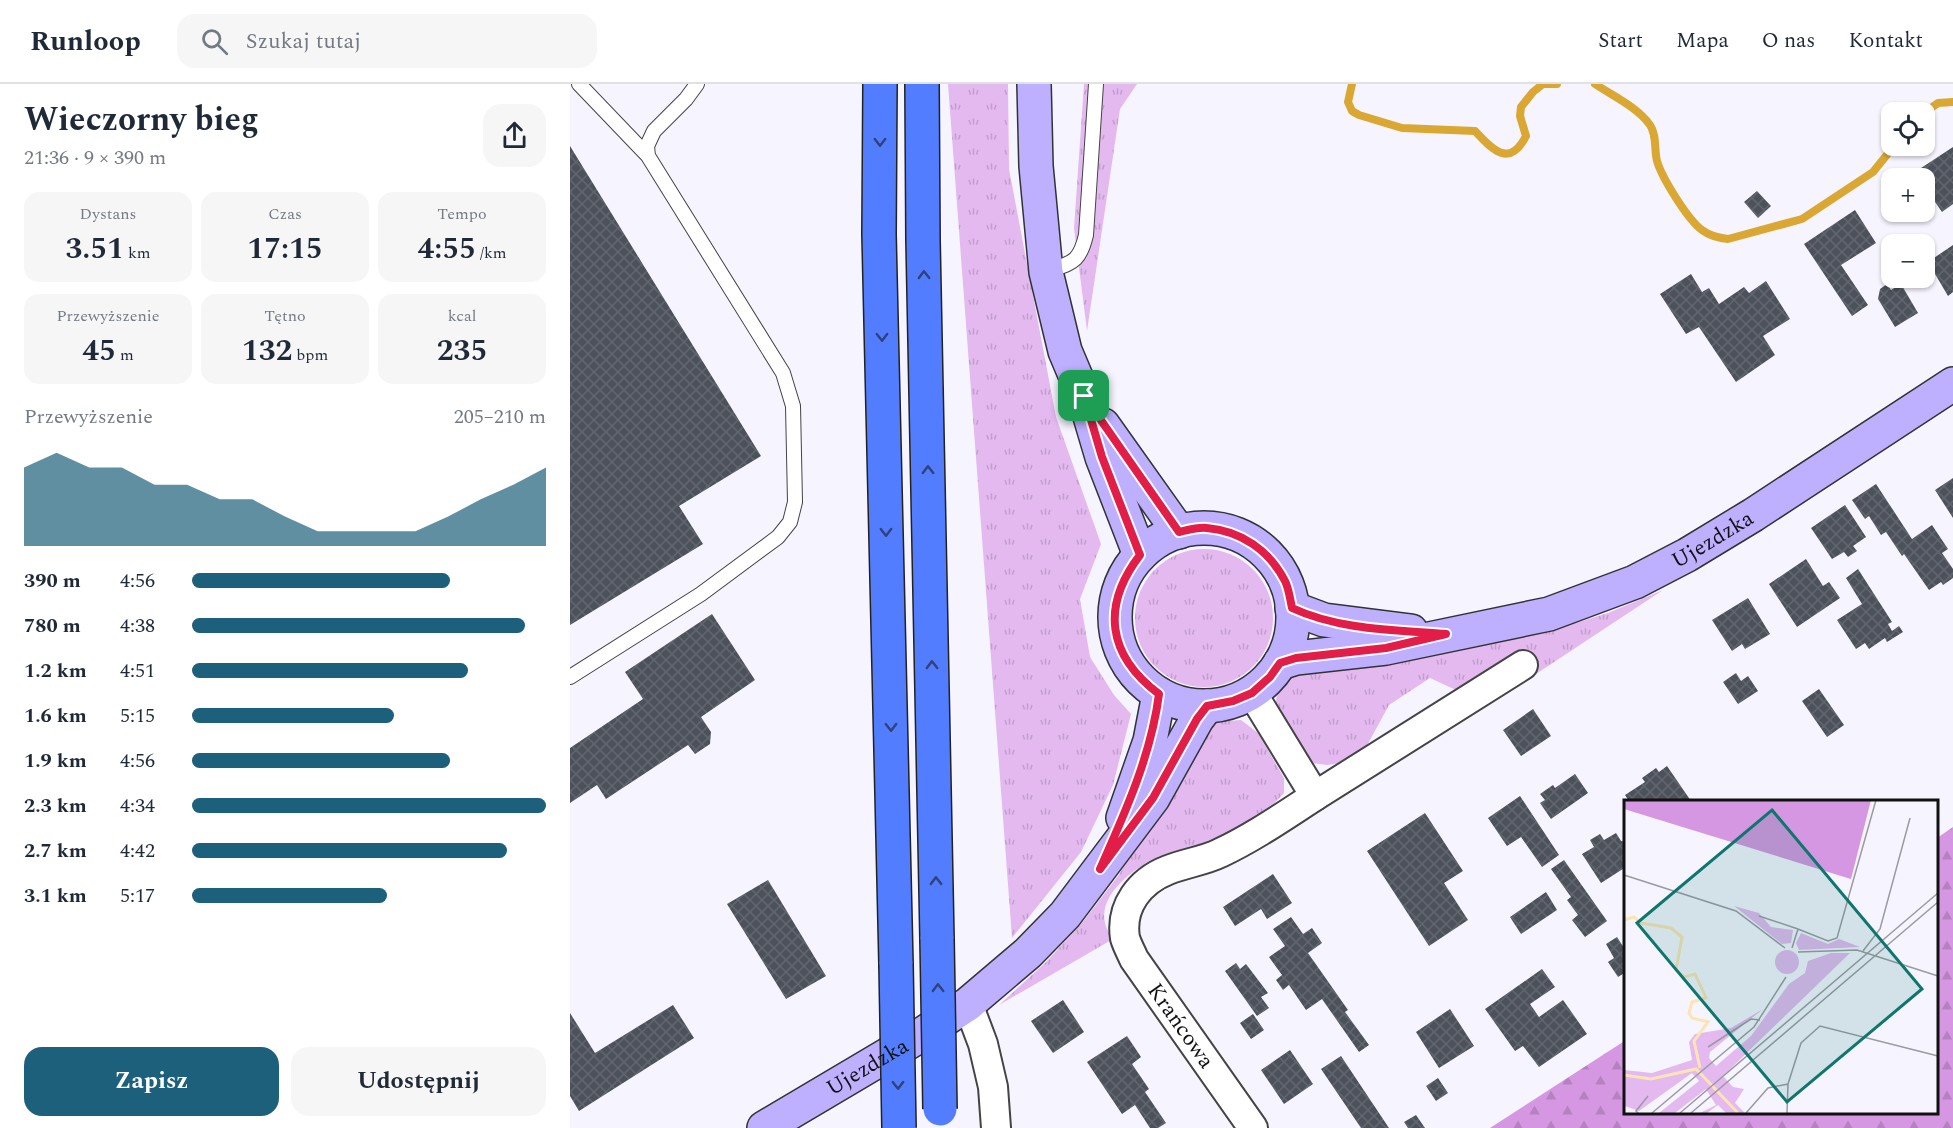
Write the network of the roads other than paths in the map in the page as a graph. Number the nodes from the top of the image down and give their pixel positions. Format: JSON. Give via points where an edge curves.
{"nodes":[{"id":1,"x":579,"y":84,"type":"edge"},
{"id":2,"x":697,"y":84,"type":"edge"},
{"id":3,"x":880,"y":84,"type":"edge"},
{"id":4,"x":922,"y":84,"type":"edge"},
{"id":5,"x":1034,"y":84,"type":"edge"},
{"id":6,"x":1096,"y":84,"type":"edge"},
{"id":7,"x":648,"y":156,"type":"junction"},
{"id":8,"x":1046,"y":272,"type":"junction"},
{"id":9,"x":1953,"y":384,"type":"edge"},
{"id":10,"x":1084,"y":396,"type":"junction"},
{"id":11,"x":1179,"y":532,"type":"junction"},
{"id":12,"x":1140,"y":555,"type":"junction"},
{"id":13,"x":1292,"y":608,"type":"junction"},
{"id":14,"x":1446,"y":634,"type":"junction"},
{"id":15,"x":1280,"y":663,"type":"junction"},
{"id":16,"x":1523,"y":665,"type":"dead end"},
{"id":17,"x":570,"y":677,"type":"edge"},
{"id":18,"x":1252,"y":693,"type":"junction"},
{"id":19,"x":1159,"y":694,"type":"junction"},
{"id":20,"x":1207,"y":706,"type":"junction"},
{"id":21,"x":1315,"y":796,"type":"junction"},
{"id":22,"x":1100,"y":869,"type":"junction"},
{"id":23,"x":968,"y":1004,"type":"junction"},
{"id":24,"x":940,"y":1119,"type":"edge"},
{"id":25,"x":764,"y":1128,"type":"edge"},
{"id":26,"x":899,"y":1128,"type":"edge"},
{"id":27,"x":996,"y":1128,"type":"edge"},
{"id":28,"x":1252,"y":1128,"type":"edge"}],
"edges":[{"from":1,"to":7,"type":"lane"},
{"from":2,"to":7,"type":"lane","via":[[654,131],[647,146]]},
{"from":3,"to":26,"type":"highway","one_way":true,"bridge":true,"via":[[879,234]]},
{"from":24,"to":4,"type":"highway","one_way":true,"bridge":true},
{"from":5,"to":8,"type":"main road","via":[[1036,166]]},
{"from":6,"to":8,"type":"lane","via":[[1082,251],[1074,261]]},
{"from":7,"to":17,"type":"lane","via":[[783,373],[793,406],[795,502],[790,522],[778,537],[701,594]]},
{"from":8,"to":10,"type":"main road","via":[[1065,351]]},
{"from":9,"to":14,"type":"main road","name":"Ujezdzka","via":[[1753,515],[1635,582],[1549,614]]},
{"from":10,"to":11,"type":"main road"},
{"from":10,"to":12,"type":"main road","via":[[1102,457]]},
{"from":11,"to":12,"type":"main road"},
{"from":11,"to":13,"type":"main road","via":[[1204,528],[1230,532],[1253,543],[1273,560],[1286,582]]},
{"from":12,"to":19,"type":"main road","via":[[1120,589],[1116,629],[1130,666]]},
{"from":13,"to":14,"type":"main road","name":"Ujezdzka","via":[[1324,620]]},
{"from":13,"to":15,"type":"main road","via":[[1292,627]]},
{"from":14,"to":15,"type":"main road","name":"Ujezdzka","via":[[1386,648]]},
{"from":15,"to":18,"type":"main road"},
{"from":16,"to":21,"type":"street"},
{"from":18,"to":20,"type":"main road"},
{"from":18,"to":21,"type":"street"},
{"from":19,"to":20,"type":"main road","via":[[1182,703]]},
{"from":19,"to":22,"type":"main road","name":"Ujezdzka","via":[[1150,741],[1135,787]]},
{"from":20,"to":22,"type":"main road","name":"Ujezdzka","via":[[1153,798]]},
{"from":21,"to":28,"type":"street","name":"Krańcowa","via":[[1252,838],[1143,883],[1124,918],[1126,939],[1134,959]]},
{"from":22,"to":23,"type":"main road","name":"Ujezdzka","via":[[1065,915],[1028,953]]},
{"from":23,"to":25,"type":"main road","name":"Ujezdzka"},
{"from":23,"to":27,"type":"street","via":[[993,1087]]}]}
